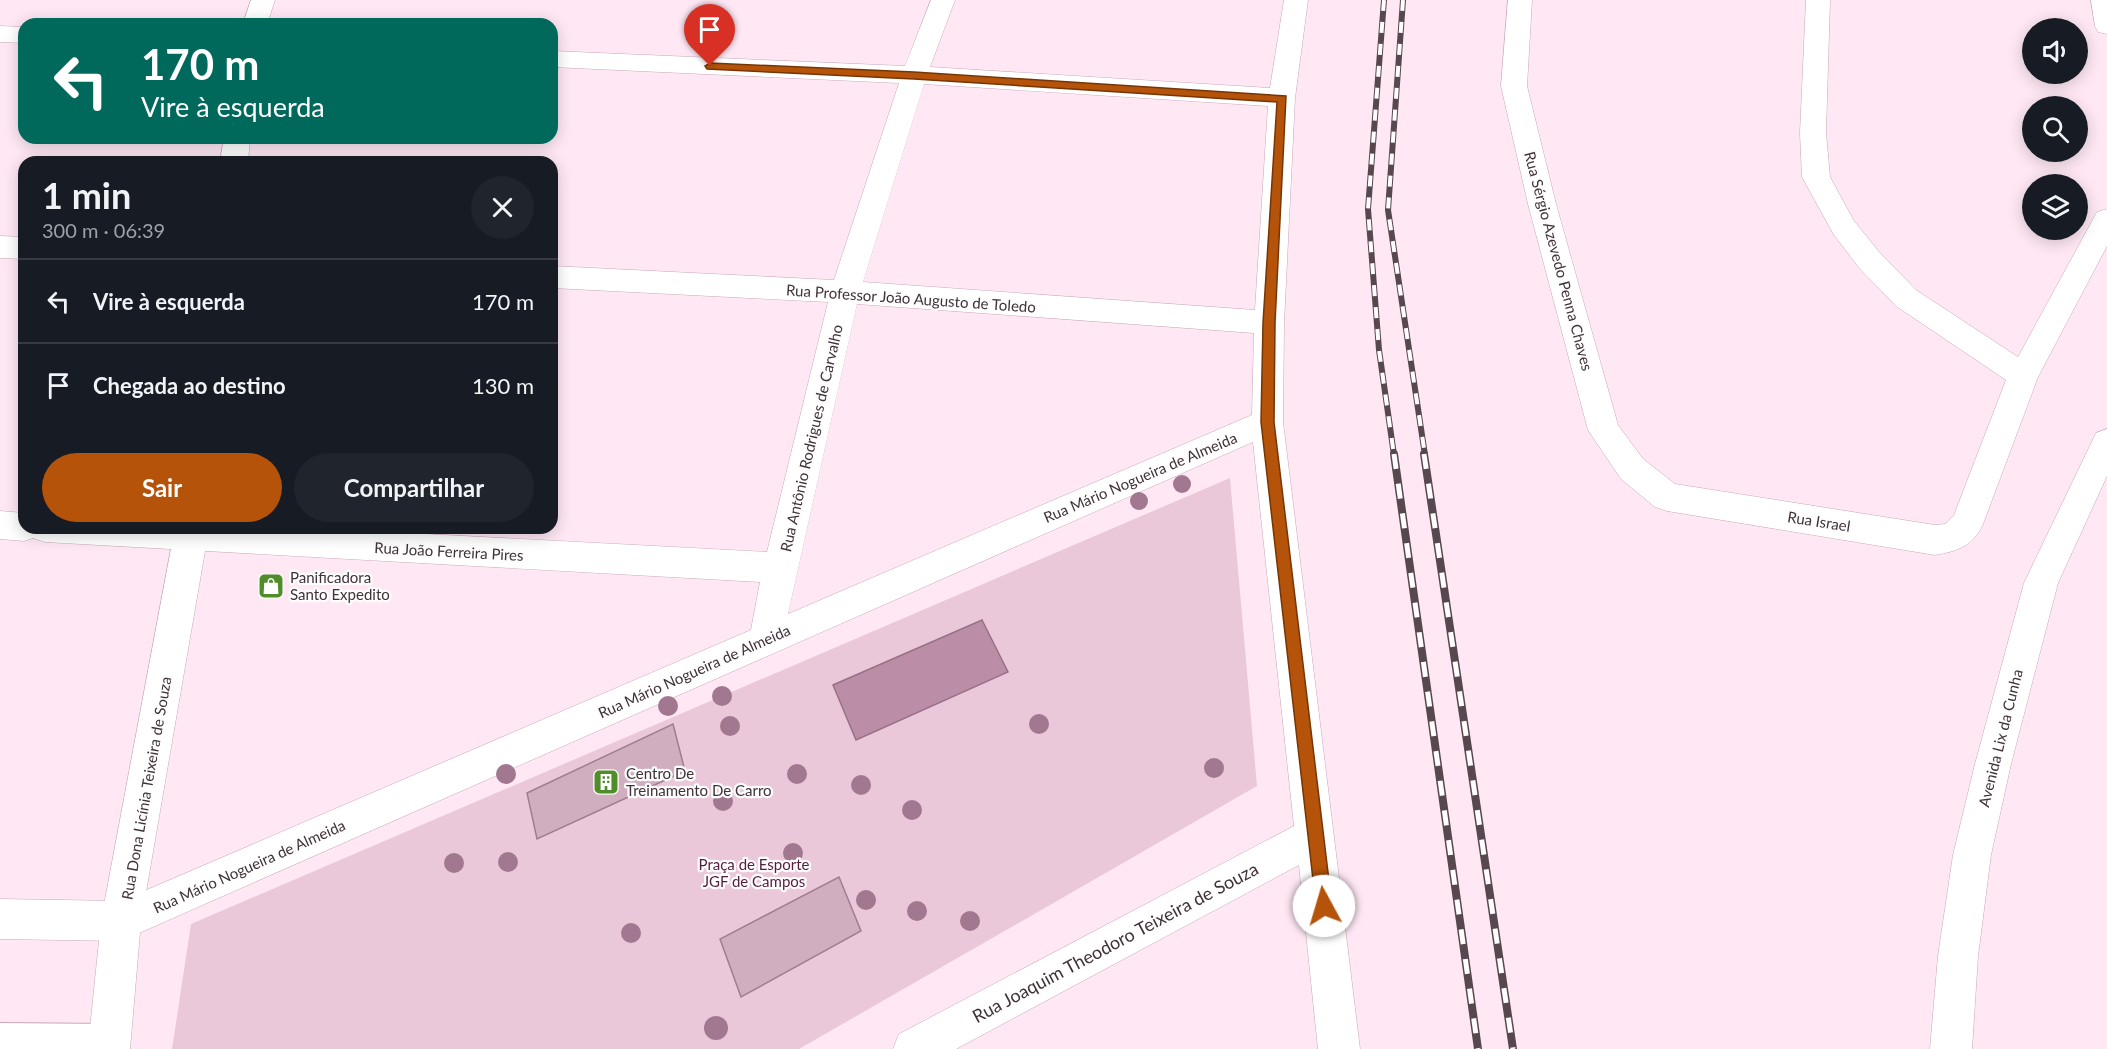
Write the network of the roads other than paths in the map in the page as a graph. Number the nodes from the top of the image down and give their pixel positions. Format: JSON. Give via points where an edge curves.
{"nodes":[{"id":1,"x":263,"y":0,"type":"edge"},
{"id":2,"x":943,"y":0,"type":"edge"},
{"id":3,"x":1296,"y":0,"type":"edge"},
{"id":4,"x":1520,"y":0,"type":"edge"},
{"id":5,"x":1818,"y":0,"type":"edge"},
{"id":6,"x":2103,"y":0,"type":"edge"},
{"id":7,"x":257,"y":18,"type":"edge"},
{"id":8,"x":2107,"y":26,"type":"edge"},
{"id":9,"x":0,"y":34,"type":"edge"},
{"id":10,"x":18,"y":35,"type":"edge"},
{"id":11,"x":558,"y":59,"type":"edge"},
{"id":12,"x":914,"y":75,"type":"junction"},
{"id":13,"x":1282,"y":98,"type":"junction"},
{"id":14,"x":2107,"y":219,"type":"edge"},
{"id":15,"x":0,"y":247,"type":"edge"},
{"id":16,"x":18,"y":248,"type":"edge"},
{"id":17,"x":558,"y":277,"type":"edge"},
{"id":18,"x":845,"y":292,"type":"junction"},
{"id":19,"x":1269,"y":323,"type":"junction"},
{"id":20,"x":2023,"y":376,"type":"junction"},
{"id":21,"x":1267,"y":422,"type":"junction"},
{"id":22,"x":2107,"y":442,"type":"edge"},
{"id":23,"x":1667,"y":497,"type":"joint"},
{"id":24,"x":0,"y":525,"type":"edge"},
{"id":25,"x":18,"y":526,"type":"edge"},
{"id":26,"x":192,"y":534,"type":"edge"},
{"id":27,"x":225,"y":534,"type":"edge"},
{"id":28,"x":780,"y":568,"type":"junction"},
{"id":29,"x":766,"y":640,"type":"junction"},
{"id":30,"x":1316,"y":835,"type":"junction"},
{"id":31,"x":0,"y":919,"type":"edge"},
{"id":32,"x":122,"y":921,"type":"junction"},
{"id":33,"x":0,"y":1038,"type":"edge"},
{"id":34,"x":110,"y":1044,"type":"edge"},
{"id":35,"x":914,"y":1049,"type":"edge"},
{"id":36,"x":1339,"y":1049,"type":"edge"},
{"id":37,"x":1952,"y":1049,"type":"edge"}],
"edges":[{"from":1,"to":7,"type":"main road"},
{"from":2,"to":12,"type":"main road","name":"Rua Antônio Rodrigues de Carvalho"},
{"from":3,"to":13,"type":"main road"},
{"from":4,"to":23,"type":"main road","name":"Rua Sérgio Azevedo Penna Chaves","via":[[1514,86],[1604,430],[1632,469]]},
{"from":5,"to":20,"type":"main road","via":[[1813,133],[1816,177],[1844,228],[1906,298]]},
{"from":6,"to":8,"type":"main road"},
{"from":9,"to":10,"type":"main road"},
{"from":11,"to":12,"type":"main road"},
{"from":12,"to":13,"type":"main road"},
{"from":12,"to":18,"type":"main road","name":"Rua Antônio Rodrigues de Carvalho"},
{"from":13,"to":19,"type":"main road"},
{"from":14,"to":20,"type":"main road"},
{"from":15,"to":16,"type":"main road"},
{"from":17,"to":18,"type":"main road","name":"Rua Professor João Augusto de Toledo"},
{"from":18,"to":19,"type":"main road","name":"Rua Professor João Augusto de Toledo"},
{"from":18,"to":28,"type":"main road","name":"Rua Antônio Rodrigues de Carvalho"},
{"from":19,"to":21,"type":"main road"},
{"from":20,"to":23,"type":"main road","name":"Rua Israel","via":[[1967,524],[1954,537],[1935,540]]},
{"from":21,"to":29,"type":"main road","name":"Rua Mário Nogueira de Almeida"},
{"from":21,"to":30,"type":"main road"},
{"from":22,"to":37,"type":"main road","name":"Avenida Lix da Cunha","via":[[2041,583],[1993,764],[1972,855],[1958,956]]},
{"from":24,"to":25,"type":"main road"},
{"from":26,"to":32,"type":"main road","name":"Rua Dona Licínia Teixeira de Souza"},
{"from":27,"to":28,"type":"main road","name":"Rua João Ferreira Pires"},
{"from":28,"to":29,"type":"main road"},
{"from":29,"to":32,"type":"main road","name":"Rua Mário Nogueira de Almeida"},
{"from":30,"to":35,"type":"main road","name":"Rua Joaquim Theodoro Teixeira de Souza"},
{"from":30,"to":36,"type":"main road"},
{"from":31,"to":32,"type":"main road"},
{"from":32,"to":34,"type":"main road","name":"Rua Dona Licínia Teixeira de Souza"},
{"from":33,"to":34,"type":"lane"}]}
